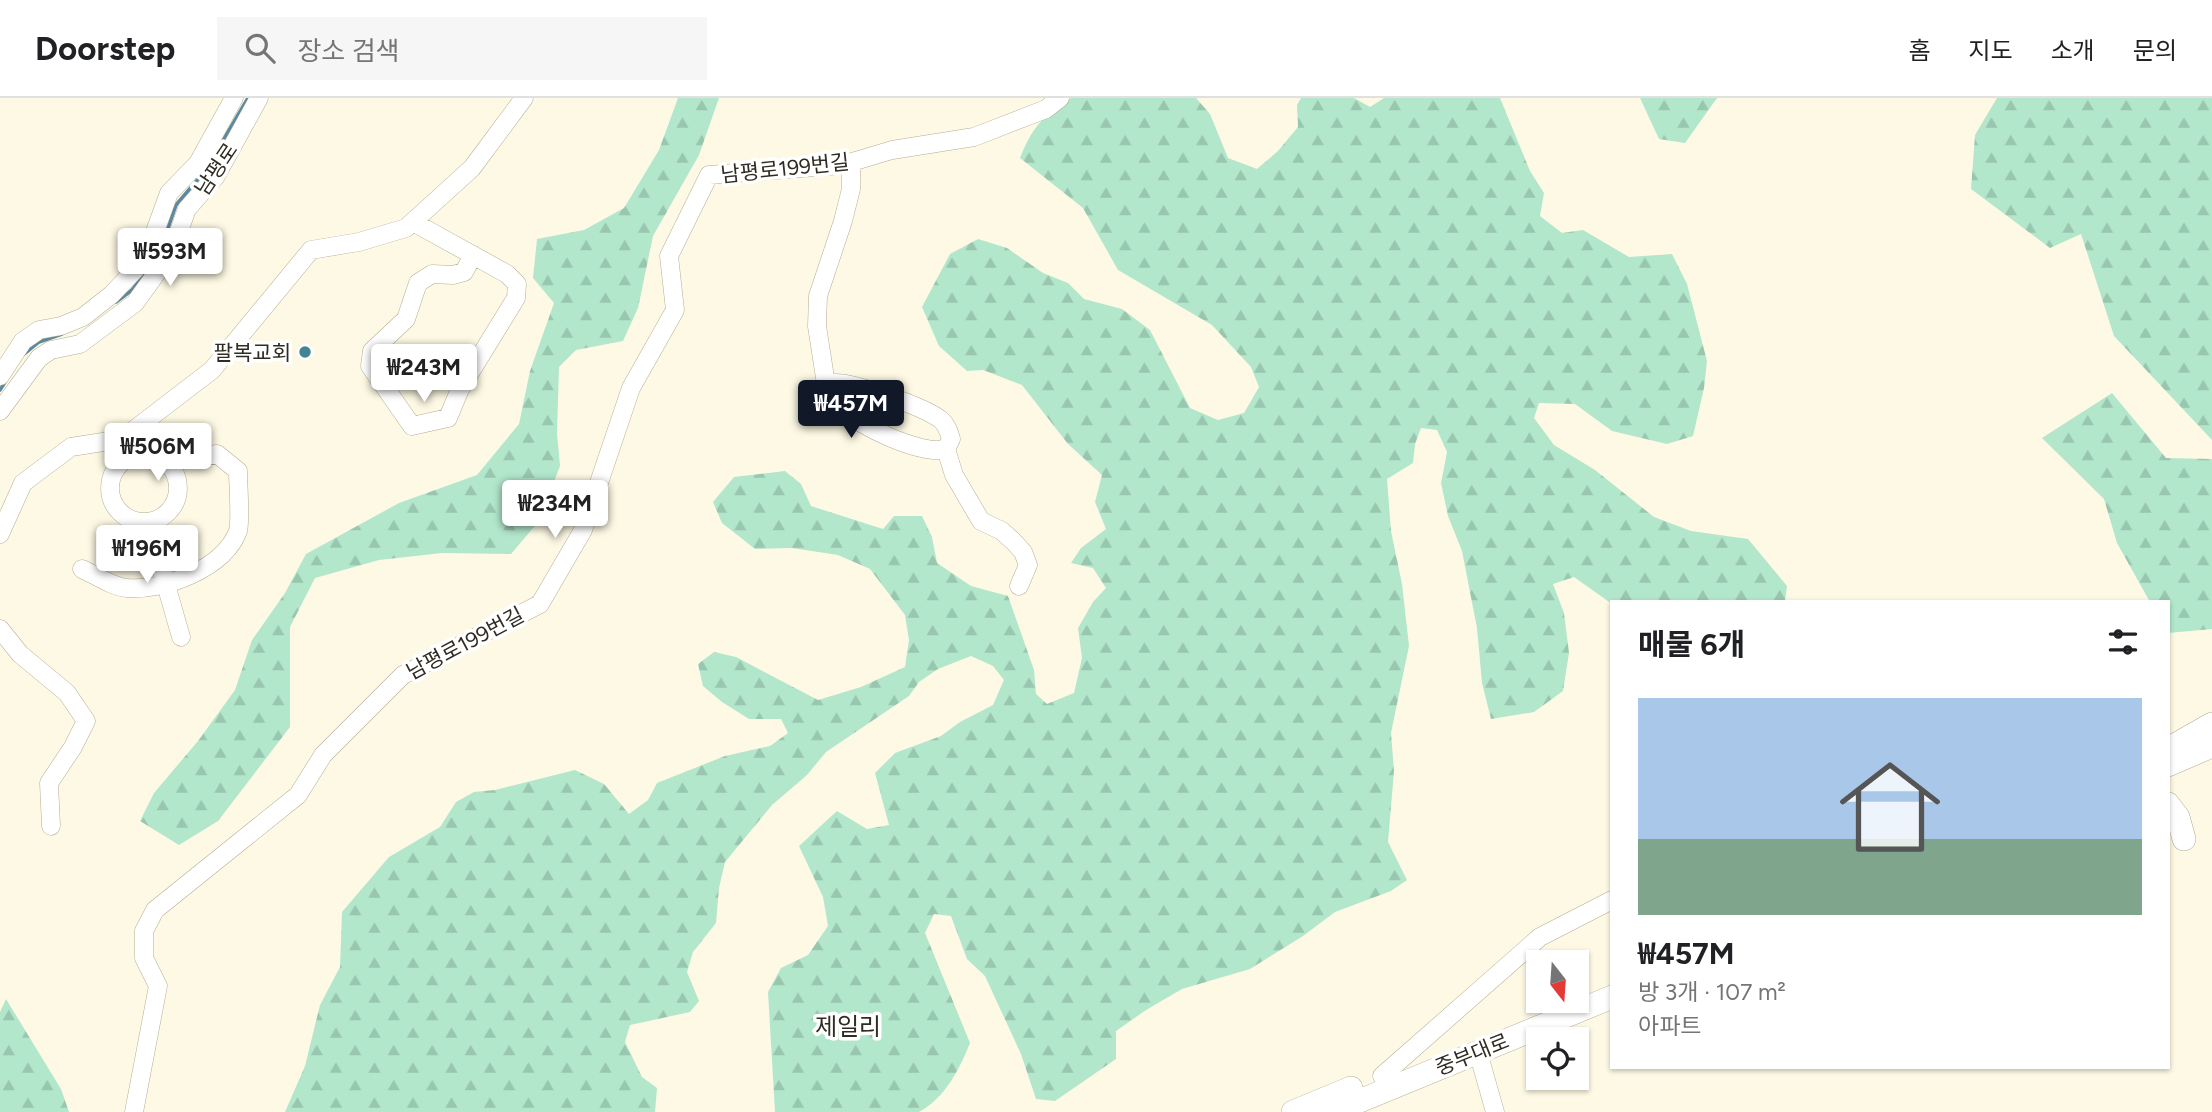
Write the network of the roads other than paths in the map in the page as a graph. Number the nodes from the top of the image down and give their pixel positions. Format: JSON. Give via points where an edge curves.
{"nodes":[{"id":1,"x":234,"y":98,"type":"edge"},
{"id":2,"x":259,"y":98,"type":"edge"},
{"id":3,"x":524,"y":98,"type":"edge"},
{"id":4,"x":1060,"y":98,"type":"edge"},
{"id":5,"x":851,"y":162,"type":"junction"},
{"id":6,"x":413,"y":222,"type":"junction"},
{"id":7,"x":473,"y":255,"type":"junction"},
{"id":8,"x":0,"y":376,"type":"edge"},
{"id":9,"x":831,"y":386,"type":"junction"},
{"id":10,"x":0,"y":411,"type":"edge"},
{"id":11,"x":130,"y":433,"type":"junction"},
{"id":12,"x":946,"y":449,"type":"junction"},
{"id":13,"x":135,"y":454,"type":"junction"},
{"id":14,"x":167,"y":462,"type":"junction"},
{"id":15,"x":148,"y":522,"type":"junction"},
{"id":16,"x":0,"y":534,"type":"edge"},
{"id":17,"x":82,"y":569,"type":"dead end"},
{"id":18,"x":168,"y":586,"type":"junction"},
{"id":19,"x":1019,"y":586,"type":"dead end"},
{"id":20,"x":0,"y":629,"type":"edge"},
{"id":21,"x":181,"y":637,"type":"dead end"},
{"id":22,"x":2212,"y":724,"type":"edge"},
{"id":23,"x":2212,"y":746,"type":"edge"},
{"id":24,"x":2170,"y":748,"type":"edge"},
{"id":25,"x":2170,"y":764,"type":"edge"},
{"id":26,"x":2170,"y":806,"type":"edge"},
{"id":27,"x":51,"y":826,"type":"dead end"},
{"id":28,"x":2189,"y":831,"type":"dead end"},
{"id":29,"x":1610,"y":901,"type":"edge"},
{"id":30,"x":1610,"y":982,"type":"edge"},
{"id":31,"x":1589,"y":991,"type":"edge"},
{"id":32,"x":1610,"y":998,"type":"edge"},
{"id":33,"x":1536,"y":1013,"type":"edge"},
{"id":34,"x":1478,"y":1052,"type":"junction"},
{"id":35,"x":1382,"y":1076,"type":"junction"},
{"id":36,"x":1336,"y":1111,"type":"edge"},
{"id":37,"x":134,"y":1112,"type":"edge"},
{"id":38,"x":1293,"y":1112,"type":"edge"},
{"id":39,"x":1496,"y":1112,"type":"edge"}],
"edges":[{"from":1,"to":8,"type":"street","name":"남평로","via":[[198,163],[169,192],[149,248],[135,270],[83,317],[39,330],[23,341]]},
{"from":2,"to":10,"type":"street","name":"남평로","via":[[216,176],[187,209],[171,253],[135,303],[80,344],[51,350],[39,358]]},
{"from":3,"to":6,"type":"street","via":[[472,169]]},
{"from":4,"to":5,"type":"street","name":"남평로199번길","via":[[1046,109],[974,137],[892,150]]},
{"from":5,"to":9,"type":"street","via":[[851,189],[818,296],[821,359],[826,384]]},
{"from":5,"to":37,"type":"street","name":"남평로199번길","via":[[709,175],[669,256],[675,310],[631,388],[583,530],[540,604],[402,675],[323,755],[298,794],[155,910],[144,931],[144,958],[158,986]]},
{"from":6,"to":7,"type":"street"},
{"from":6,"to":11,"type":"street","via":[[359,242],[311,250],[212,370]]},
{"from":7,"to":7,"type":"street","via":[[508,274],[517,284],[516,298],[460,389],[448,418],[412,426],[370,366],[372,351],[406,319],[418,283],[432,274],[464,272]]},
{"from":9,"to":12,"type":"street","via":[[838,405],[859,423],[918,447]]},
{"from":9,"to":12,"type":"street","via":[[864,387],[924,410],[947,426],[951,439]]},
{"from":11,"to":13,"type":"street"},
{"from":11,"to":16,"type":"street","via":[[122,439],[71,447],[23,483]]},
{"from":12,"to":19,"type":"street","via":[[954,475],[981,521],[1002,531],[1023,552],[1028,565]]},
{"from":13,"to":14,"type":"street","via":[[146,453]]},
{"from":13,"to":15,"type":"street","via":[[124,459],[110,478],[111,500],[126,518]]},
{"from":14,"to":15,"type":"street","via":[[178,481],[178,492],[168,512]]},
{"from":14,"to":18,"type":"street","via":[[217,454],[238,471],[238,530],[226,550]]},
{"from":15,"to":18,"type":"street"},
{"from":17,"to":18,"type":"street","via":[[125,588]]},
{"from":18,"to":21,"type":"street"},
{"from":20,"to":27,"type":"street","via":[[20,654],[67,693],[86,720],[49,783]]},
{"from":22,"to":24,"type":"main road"},
{"from":23,"to":25,"type":"main road"},
{"from":26,"to":28,"type":"main road"},
{"from":29,"to":35,"type":"street","via":[[1540,937]]},
{"from":30,"to":31,"type":"main road"},
{"from":32,"to":34,"type":"main road","name":"중부대로"},
{"from":33,"to":35,"type":"main road","name":"중부대로"},
{"from":34,"to":36,"type":"main road","name":"중부대로"},
{"from":34,"to":39,"type":"street"},
{"from":35,"to":38,"type":"main road","name":"중부대로"}]}
